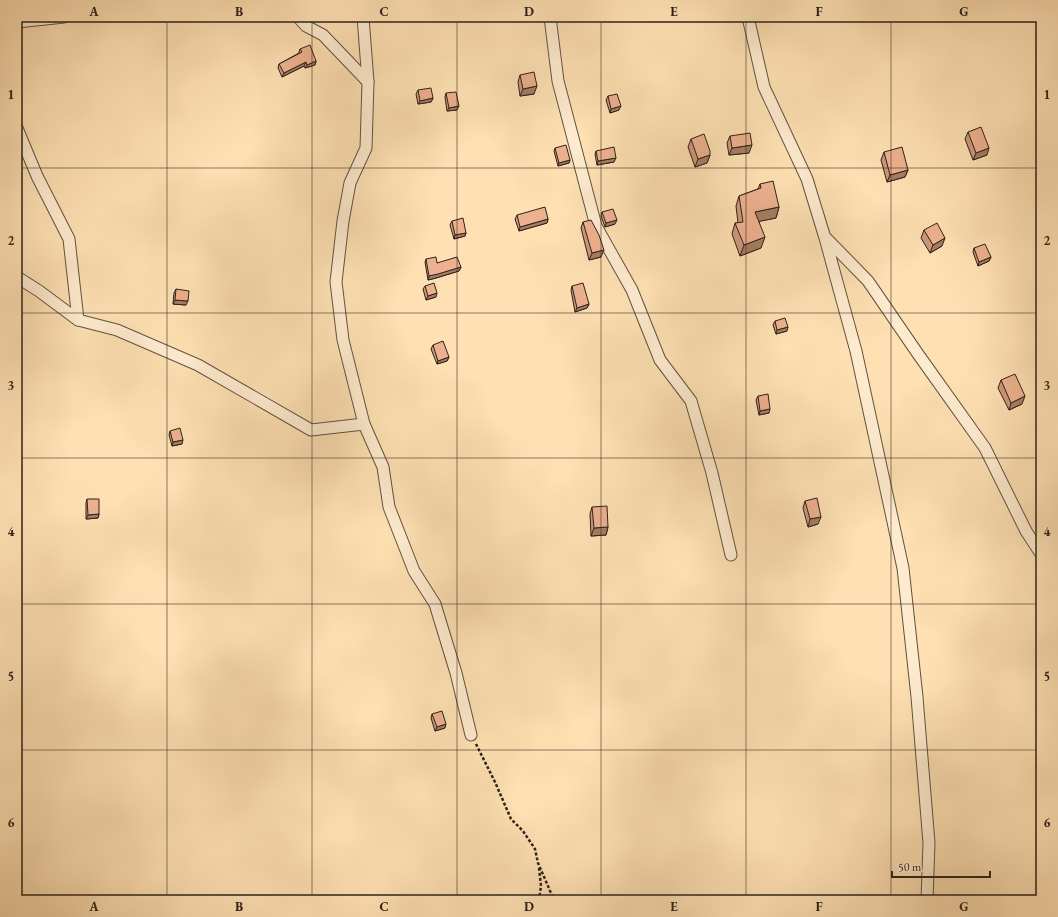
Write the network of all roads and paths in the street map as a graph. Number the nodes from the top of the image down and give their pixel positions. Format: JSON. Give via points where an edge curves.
{"nodes":[{"id":1,"x":64,"y":17,"type":"edge"},
{"id":2,"x":298,"y":17,"type":"edge"},
{"id":3,"x":363,"y":17,"type":"edge"},
{"id":4,"x":550,"y":17,"type":"edge"},
{"id":5,"x":748,"y":17,"type":"edge"},
{"id":6,"x":17,"y":22,"type":"edge"},
{"id":7,"x":368,"y":82,"type":"junction"},
{"id":8,"x":17,"y":128,"type":"edge"},
{"id":9,"x":825,"y":238,"type":"junction"},
{"id":10,"x":17,"y":277,"type":"edge"},
{"id":11,"x":78,"y":320,"type":"junction"},
{"id":12,"x":364,"y":424,"type":"junction"},
{"id":13,"x":1041,"y":554,"type":"edge"},
{"id":14,"x":731,"y":555,"type":"dead end"},
{"id":15,"x":471,"y":735,"type":"joint"},
{"id":16,"x":538,"y":863,"type":"junction"},
{"id":17,"x":539,"y":900,"type":"edge"},
{"id":18,"x":554,"y":900,"type":"edge"},
{"id":19,"x":927,"y":900,"type":"edge"}],
"edges":[{"from":1,"to":6,"type":"street"},
{"from":2,"to":7,"type":"street","via":[[306,26],[323,35]]},
{"from":3,"to":7,"type":"street"},
{"from":4,"to":14,"type":"street","via":[[558,81],[596,226],[632,290],[660,360],[691,401],[712,473]]},
{"from":5,"to":9,"type":"street","via":[[764,87],[807,179]]},
{"from":7,"to":12,"type":"street","via":[[366,148],[350,183],[336,282],[343,340]]},
{"from":8,"to":11,"type":"street","via":[[37,176],[69,239]]},
{"from":9,"to":13,"type":"street","via":[[868,281],[985,448],[1026,531]]},
{"from":9,"to":19,"type":"street","via":[[856,351],[903,568],[929,843]]},
{"from":10,"to":11,"type":"street"},
{"from":11,"to":12,"type":"street","via":[[117,330],[198,365],[311,430]]},
{"from":12,"to":15,"type":"street","via":[[383,467],[388,507],[414,571],[435,604]]},
{"from":15,"to":16,"type":"path","via":[[511,819],[535,849]]},
{"from":16,"to":17,"type":"path","via":[[541,886]]},
{"from":16,"to":18,"type":"path"}]}
